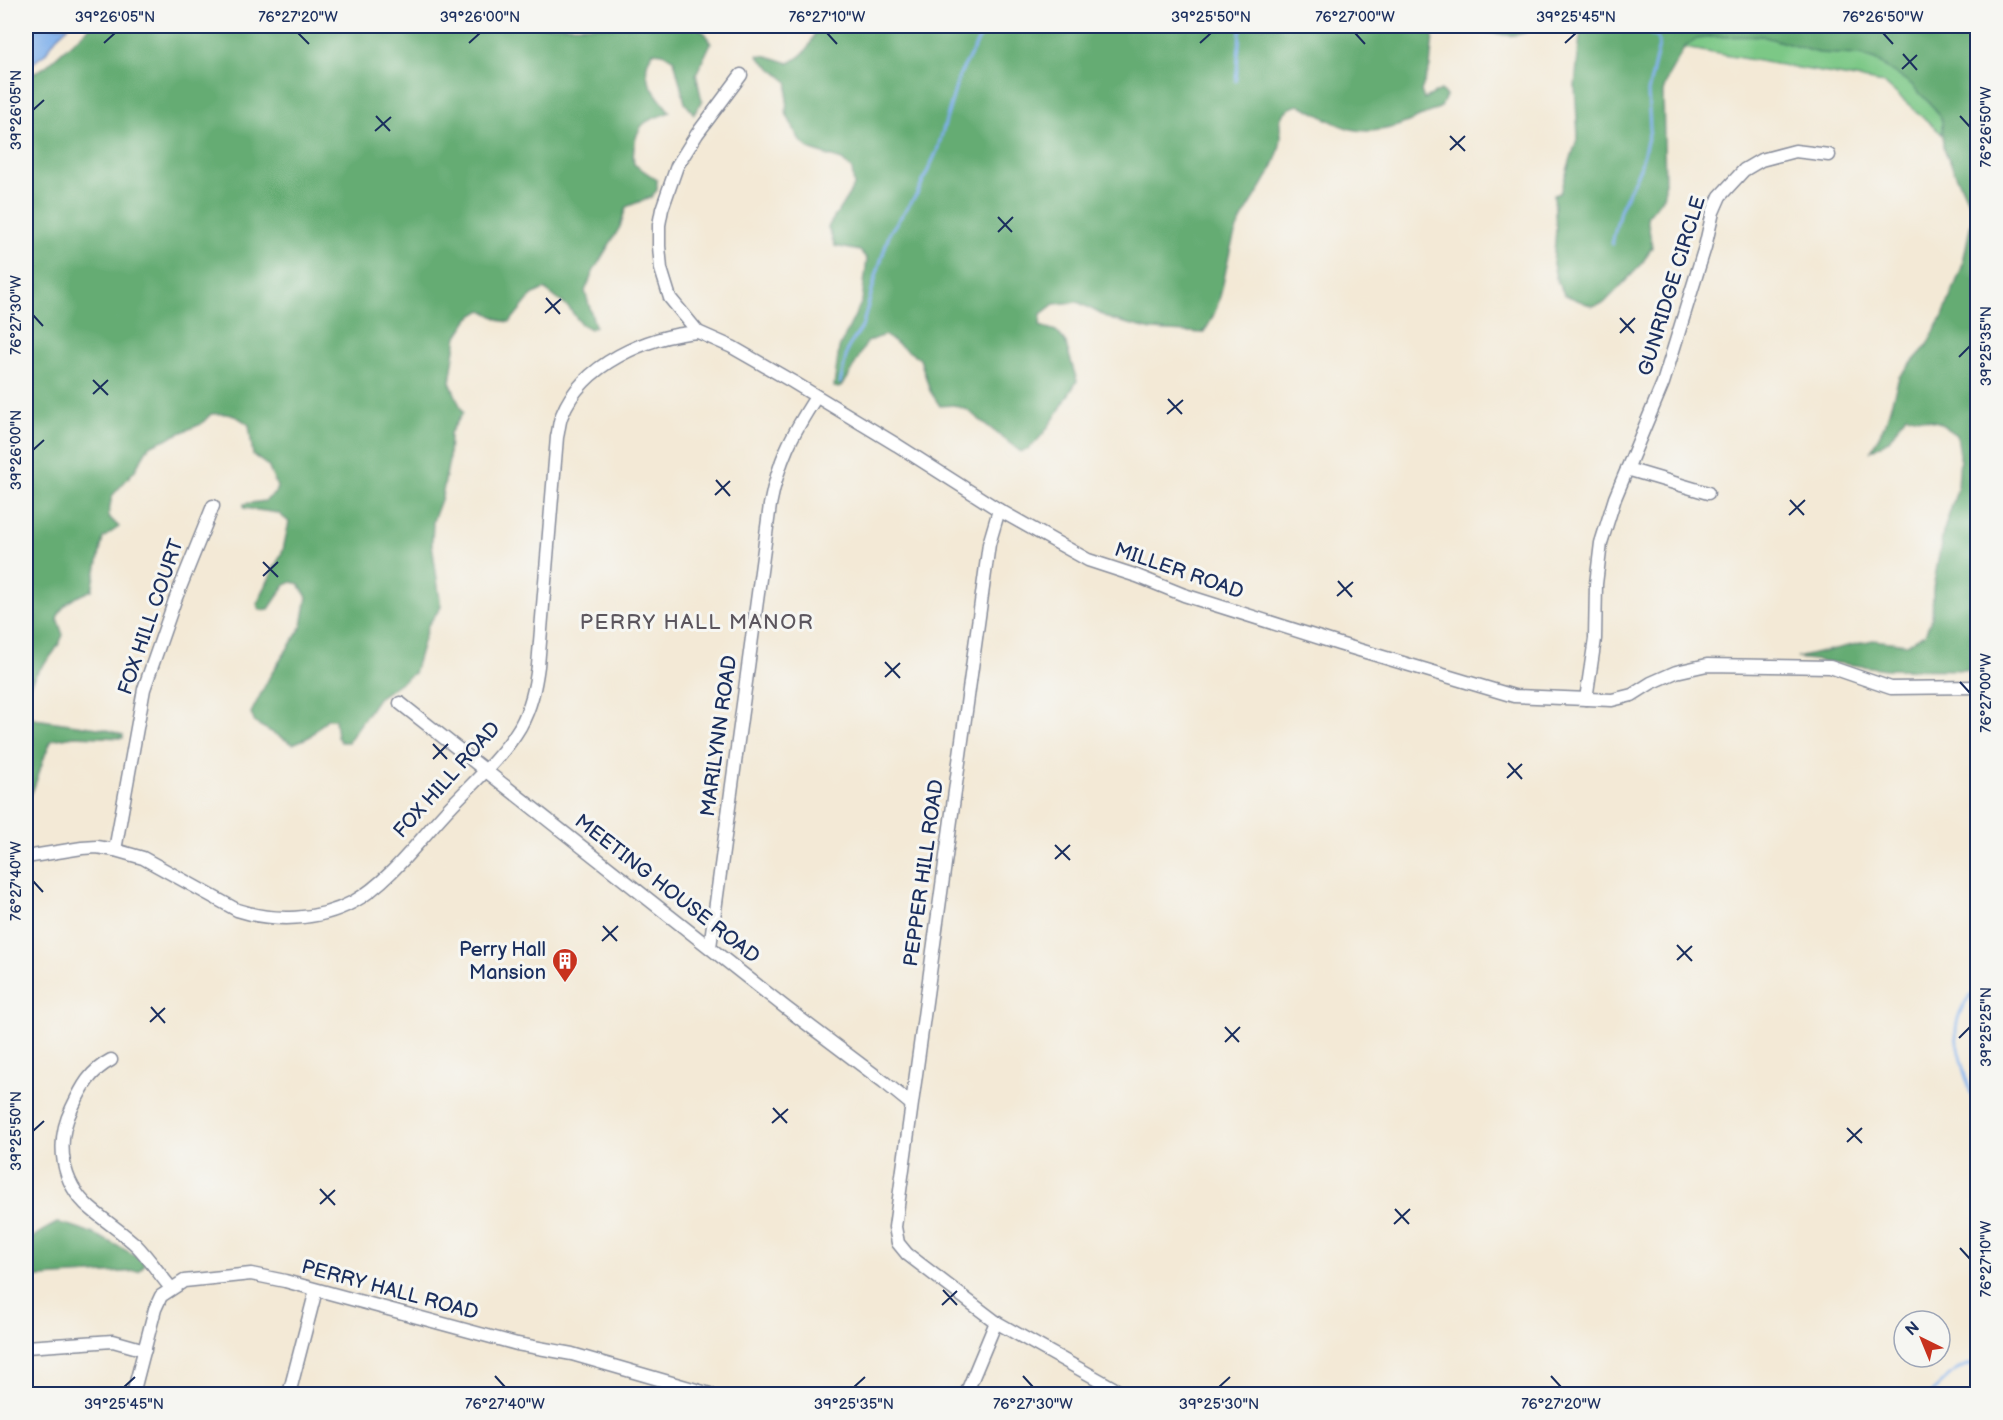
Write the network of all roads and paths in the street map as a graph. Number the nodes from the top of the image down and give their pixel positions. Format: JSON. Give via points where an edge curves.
{"nodes":[{"id":1,"x":741,"y":75,"type":"dead end"},
{"id":2,"x":1830,"y":155,"type":"dead end"},
{"id":3,"x":698,"y":332,"type":"junction"},
{"id":4,"x":816,"y":397,"type":"junction"},
{"id":5,"x":1627,"y":469,"type":"junction"},
{"id":6,"x":1708,"y":493,"type":"dead end"},
{"id":7,"x":213,"y":506,"type":"dead end"},
{"id":8,"x":999,"y":510,"type":"junction"},
{"id":9,"x":1977,"y":687,"type":"edge"},
{"id":10,"x":1586,"y":699,"type":"junction"},
{"id":11,"x":400,"y":703,"type":"dead end"},
{"id":12,"x":485,"y":771,"type":"junction"},
{"id":13,"x":115,"y":850,"type":"junction"},
{"id":14,"x":26,"y":857,"type":"edge"},
{"id":15,"x":711,"y":947,"type":"junction"},
{"id":16,"x":111,"y":1060,"type":"dead end"},
{"id":17,"x":911,"y":1104,"type":"junction"},
{"id":18,"x":171,"y":1288,"type":"junction"},
{"id":19,"x":316,"y":1290,"type":"junction"},
{"id":20,"x":996,"y":1322,"type":"junction"},
{"id":21,"x":26,"y":1347,"type":"edge"},
{"id":22,"x":145,"y":1350,"type":"junction"},
{"id":23,"x":133,"y":1395,"type":"edge"},
{"id":24,"x":289,"y":1395,"type":"edge"},
{"id":25,"x":710,"y":1395,"type":"edge"},
{"id":26,"x":966,"y":1395,"type":"edge"},
{"id":27,"x":1124,"y":1395,"type":"edge"}],
"edges":[{"from":1,"to":3,"type":"street","name":"MILLER ROAD","via":[[677,166],[659,225],[661,269],[670,298]]},
{"from":2,"to":5,"type":"street","name":"GUNRIDGE CIRCLE","via":[[1795,151],[1761,160],[1744,170],[1720,196],[1663,383]]},
{"from":3,"to":4,"type":"street","name":"MILLER ROAD","via":[[732,347]]},
{"from":3,"to":12,"type":"street","name":"FOX HILL ROAD","via":[[665,338],[614,358],[581,385],[561,416],[534,692],[518,730]]},
{"from":4,"to":8,"type":"street","name":"MILLER ROAD"},
{"from":4,"to":15,"type":"street","name":"MARILYNN ROAD","via":[[781,460],[770,505]]},
{"from":5,"to":6,"type":"street"},
{"from":5,"to":10,"type":"street","name":"GUNRIDGE CIRCLE","via":[[1601,543],[1595,639]]},
{"from":7,"to":13,"type":"street","name":"FOX HILL COURT","via":[[144,689]]},
{"from":8,"to":10,"type":"street","name":"MILLER ROAD","via":[[1088,560],[1338,645],[1514,696]]},
{"from":8,"to":17,"type":"street","name":"PEPPER HILL ROAD","via":[[989,544]]},
{"from":9,"to":10,"type":"street","name":"MILLER ROAD","via":[[1891,688],[1821,667],[1707,665],[1676,672],[1632,695],[1612,700]]},
{"from":11,"to":12,"type":"street","name":"MEETING HOUSE ROAD"},
{"from":12,"to":13,"type":"street","name":"FOX HILL ROAD","via":[[366,893],[340,908],[311,916],[252,915],[143,858]]},
{"from":12,"to":15,"type":"street","name":"MEETING HOUSE ROAD"},
{"from":13,"to":14,"type":"street","name":"FOX HILL ROAD","via":[[82,848]]},
{"from":15,"to":17,"type":"street","name":"MEETING HOUSE ROAD"},
{"from":16,"to":18,"type":"street","via":[[97,1067],[71,1108],[62,1133],[67,1176],[80,1198],[137,1246]]},
{"from":17,"to":20,"type":"street","name":"PEPPER HILL ROAD","via":[[896,1227],[898,1243],[918,1264]]},
{"from":18,"to":19,"type":"street","name":"PERRY HALL ROAD","via":[[184,1281],[251,1274]]},
{"from":18,"to":22,"type":"street","via":[[161,1296],[155,1309]]},
{"from":19,"to":24,"type":"street"},
{"from":19,"to":25,"type":"street","name":"PERRY HALL ROAD","via":[[517,1344],[573,1354]]},
{"from":20,"to":26,"type":"street"},
{"from":20,"to":27,"type":"street"},
{"from":21,"to":22,"type":"street","via":[[113,1341]]},
{"from":22,"to":23,"type":"street"}]}
